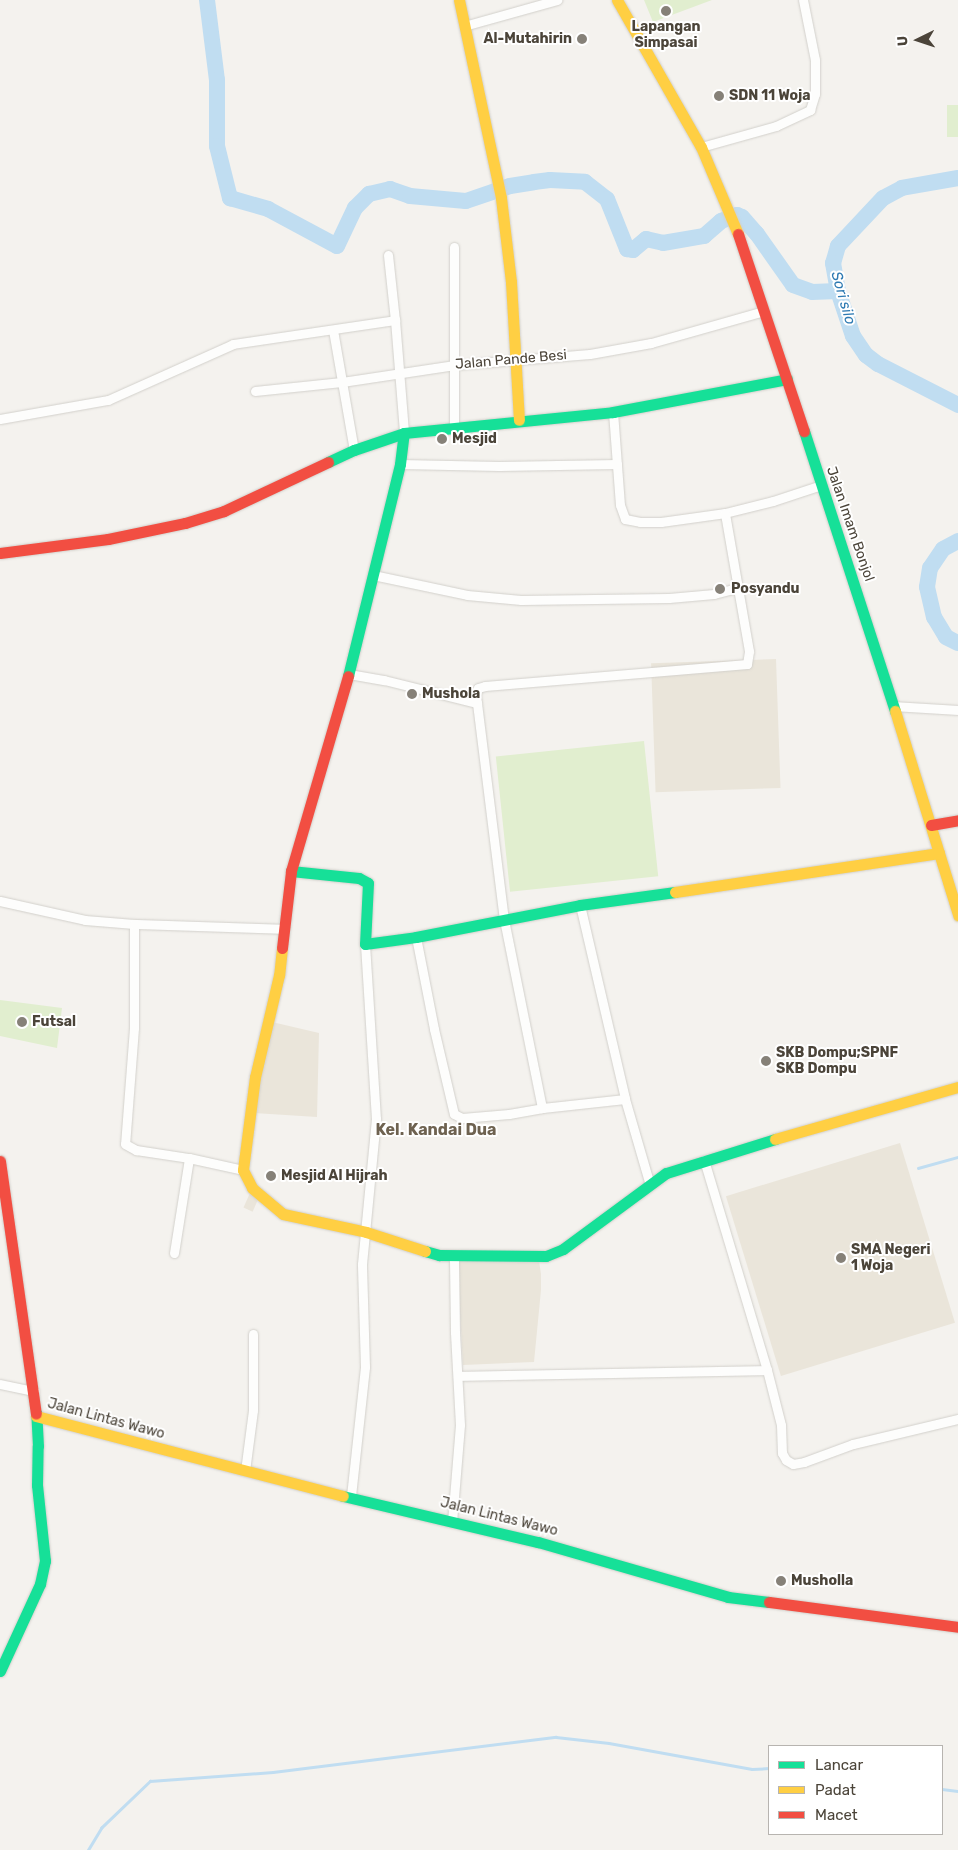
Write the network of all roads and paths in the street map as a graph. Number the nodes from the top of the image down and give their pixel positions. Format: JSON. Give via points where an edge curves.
{"nodes":[{"id":1,"x":460,"y":0,"type":"edge"},
{"id":2,"x":558,"y":0,"type":"edge"},
{"id":3,"x":618,"y":0,"type":"edge"},
{"id":4,"x":803,"y":0,"type":"edge"},
{"id":5,"x":464,"y":26,"type":"junction"},
{"id":6,"x":701,"y":147,"type":"junction"},
{"id":7,"x":454,"y":247,"type":"dead end"},
{"id":8,"x":388,"y":255,"type":"dead end"},
{"id":9,"x":764,"y":312,"type":"junction"},
{"id":10,"x":396,"y":320,"type":"junction"},
{"id":11,"x":333,"y":330,"type":"junction"},
{"id":12,"x":516,"y":360,"type":"junction"},
{"id":13,"x":455,"y":364,"type":"junction"},
{"id":14,"x":400,"y":374,"type":"junction"},
{"id":15,"x":787,"y":379,"type":"junction"},
{"id":16,"x":342,"y":382,"type":"junction"},
{"id":17,"x":254,"y":391,"type":"dead end"},
{"id":18,"x":613,"y":412,"type":"junction"},
{"id":19,"x":0,"y":419,"type":"edge"},
{"id":20,"x":519,"y":420,"type":"junction"},
{"id":21,"x":454,"y":427,"type":"junction"},
{"id":22,"x":404,"y":433,"type":"junction"},
{"id":23,"x":354,"y":450,"type":"junction"},
{"id":24,"x":400,"y":464,"type":"junction"},
{"id":25,"x":617,"y":464,"type":"junction"},
{"id":26,"x":820,"y":485,"type":"junction"},
{"id":27,"x":725,"y":513,"type":"junction"},
{"id":28,"x":0,"y":553,"type":"edge"},
{"id":29,"x":373,"y":575,"type":"junction"},
{"id":30,"x":737,"y":588,"type":"junction"},
{"id":31,"x":349,"y":674,"type":"junction"},
{"id":32,"x":477,"y":704,"type":"junction"},
{"id":33,"x":893,"y":706,"type":"junction"},
{"id":34,"x":958,"y":710,"type":"edge"},
{"id":35,"x":958,"y":820,"type":"edge"},
{"id":36,"x":931,"y":826,"type":"junction"},
{"id":37,"x":939,"y":852,"type":"junction"},
{"id":38,"x":291,"y":871,"type":"junction"},
{"id":39,"x":0,"y":900,"type":"edge"},
{"id":40,"x":580,"y":905,"type":"junction"},
{"id":41,"x":958,"y":915,"type":"edge"},
{"id":42,"x":504,"y":920,"type":"junction"},
{"id":43,"x":134,"y":924,"type":"junction"},
{"id":44,"x":284,"y":928,"type":"junction"},
{"id":45,"x":416,"y":937,"type":"junction"},
{"id":46,"x":365,"y":944,"type":"junction"},
{"id":47,"x":958,"y":1087,"type":"edge"},
{"id":48,"x":625,"y":1099,"type":"junction"},
{"id":49,"x":542,"y":1108,"type":"junction"},
{"id":50,"x":189,"y":1158,"type":"junction"},
{"id":51,"x":704,"y":1160,"type":"junction"},
{"id":52,"x":0,"y":1161,"type":"edge"},
{"id":53,"x":243,"y":1170,"type":"junction"},
{"id":54,"x":650,"y":1185,"type":"junction"},
{"id":55,"x":366,"y":1232,"type":"junction"},
{"id":56,"x":174,"y":1253,"type":"dead end"},
{"id":57,"x":454,"y":1256,"type":"junction"},
{"id":58,"x":253,"y":1334,"type":"dead end"},
{"id":59,"x":767,"y":1370,"type":"junction"},
{"id":60,"x":458,"y":1376,"type":"junction"},
{"id":61,"x":0,"y":1384,"type":"edge"},
{"id":62,"x":34,"y":1391,"type":"junction"},
{"id":63,"x":36,"y":1416,"type":"junction"},
{"id":64,"x":958,"y":1419,"type":"edge"},
{"id":65,"x":245,"y":1471,"type":"junction"},
{"id":66,"x":351,"y":1496,"type":"junction"},
{"id":67,"x":452,"y":1522,"type":"junction"},
{"id":68,"x":38,"y":1574,"type":"junction"},
{"id":69,"x":958,"y":1627,"type":"edge"},
{"id":70,"x":0,"y":1649,"type":"edge"},
{"id":71,"x":0,"y":1671,"type":"edge"}],
"edges":[{"from":1,"to":5,"type":"main road"},
{"from":2,"to":5,"type":"street"},
{"from":3,"to":6,"type":"main road","name":"Jalan Imam Bonjol"},
{"from":4,"to":6,"type":"street","via":[[815,60],[815,94],[810,110],[776,126]]},
{"from":5,"to":12,"type":"main road","via":[[502,198]]},
{"from":6,"to":9,"type":"main road","name":"Jalan Imam Bonjol","via":[[741,242]]},
{"from":7,"to":13,"type":"street"},
{"from":8,"to":10,"type":"street"},
{"from":9,"to":12,"type":"street","name":"Jalan Pande Besi","via":[[610,351]]},
{"from":9,"to":15,"type":"main road","name":"Jalan Imam Bonjol"},
{"from":10,"to":11,"type":"street"},
{"from":10,"to":14,"type":"street"},
{"from":11,"to":16,"type":"street"},
{"from":11,"to":19,"type":"street","via":[[234,344],[108,400]]},
{"from":12,"to":13,"type":"street","name":"Jalan Pande Besi"},
{"from":12,"to":20,"type":"main road"},
{"from":13,"to":14,"type":"street","name":"Jalan Pande Besi"},
{"from":13,"to":21,"type":"street"},
{"from":14,"to":16,"type":"street","name":"Jalan Pande Besi"},
{"from":14,"to":22,"type":"street"},
{"from":15,"to":18,"type":"main road"},
{"from":15,"to":26,"type":"main road","name":"Jalan Imam Bonjol"},
{"from":16,"to":17,"type":"street","name":"Jalan Pande Besi"},
{"from":16,"to":23,"type":"street"},
{"from":18,"to":20,"type":"main road"},
{"from":18,"to":25,"type":"street"},
{"from":20,"to":21,"type":"main road"},
{"from":21,"to":22,"type":"main road"},
{"from":22,"to":23,"type":"main road"},
{"from":22,"to":24,"type":"main road"},
{"from":23,"to":28,"type":"main road","via":[[224,511],[185,523],[108,539]]},
{"from":24,"to":25,"type":"street"},
{"from":24,"to":29,"type":"main road"},
{"from":25,"to":27,"type":"street","via":[[620,505],[625,519],[648,523]]},
{"from":26,"to":27,"type":"street"},
{"from":26,"to":33,"type":"main road","name":"Jalan Imam Bonjol"},
{"from":27,"to":30,"type":"street"},
{"from":29,"to":30,"type":"street","via":[[467,595],[521,600],[669,598],[714,594]]},
{"from":29,"to":31,"type":"main road"},
{"from":30,"to":32,"type":"street","via":[[749,651],[745,665],[482,686],[477,690]]},
{"from":31,"to":32,"type":"street"},
{"from":31,"to":38,"type":"main road"},
{"from":32,"to":42,"type":"street"},
{"from":33,"to":34,"type":"street"},
{"from":33,"to":36,"type":"main road","name":"Jalan Imam Bonjol"},
{"from":35,"to":36,"type":"main road"},
{"from":36,"to":37,"type":"main road","name":"Jalan Imam Bonjol"},
{"from":37,"to":40,"type":"main road"},
{"from":37,"to":41,"type":"main road","name":"Jalan Imam Bonjol"},
{"from":38,"to":44,"type":"main road"},
{"from":38,"to":46,"type":"main road","via":[[360,878],[368,882]]},
{"from":39,"to":43,"type":"street","via":[[85,920]]},
{"from":40,"to":42,"type":"main road"},
{"from":40,"to":48,"type":"street"},
{"from":42,"to":45,"type":"main road"},
{"from":42,"to":49,"type":"street"},
{"from":43,"to":44,"type":"street"},
{"from":43,"to":50,"type":"street","via":[[134,1028],[125,1144],[136,1150]]},
{"from":44,"to":53,"type":"main road","via":[[279,975],[255,1077]]},
{"from":45,"to":46,"type":"main road"},
{"from":45,"to":49,"type":"street","via":[[454,1114],[462,1118]]},
{"from":46,"to":55,"type":"street","via":[[376,1119]]},
{"from":47,"to":51,"type":"main road"},
{"from":48,"to":49,"type":"street"},
{"from":48,"to":54,"type":"street"},
{"from":50,"to":53,"type":"street"},
{"from":50,"to":56,"type":"street"},
{"from":51,"to":54,"type":"main road","via":[[666,1173]]},
{"from":51,"to":59,"type":"street"},
{"from":52,"to":62,"type":"main road"},
{"from":53,"to":55,"type":"main road","via":[[252,1188],[283,1214]]},
{"from":54,"to":57,"type":"main road","via":[[553,1254]]},
{"from":55,"to":57,"type":"main road","via":[[415,1249]]},
{"from":55,"to":66,"type":"street","via":[[362,1286],[365,1367]]},
{"from":57,"to":60,"type":"street"},
{"from":58,"to":65,"type":"street","via":[[253,1419]]},
{"from":59,"to":60,"type":"street"},
{"from":59,"to":64,"type":"street","via":[[781,1425],[782,1453],[790,1463],[804,1462],[868,1440]]},
{"from":60,"to":67,"type":"street","via":[[460,1425]]},
{"from":61,"to":62,"type":"street"},
{"from":62,"to":63,"type":"main road"},
{"from":63,"to":65,"type":"main road","name":"Jalan Lintas Wawo"},
{"from":63,"to":68,"type":"main road","via":[[27,1487]]},
{"from":65,"to":66,"type":"main road","name":"Jalan Lintas Wawo"},
{"from":66,"to":67,"type":"main road","name":"Jalan Lintas Wawo"},
{"from":67,"to":69,"type":"main road","name":"Jalan Lintas Wawo","via":[[538,1542],[728,1597]]},
{"from":68,"to":70,"type":"main road"},
{"from":68,"to":71,"type":"main road"}]}
